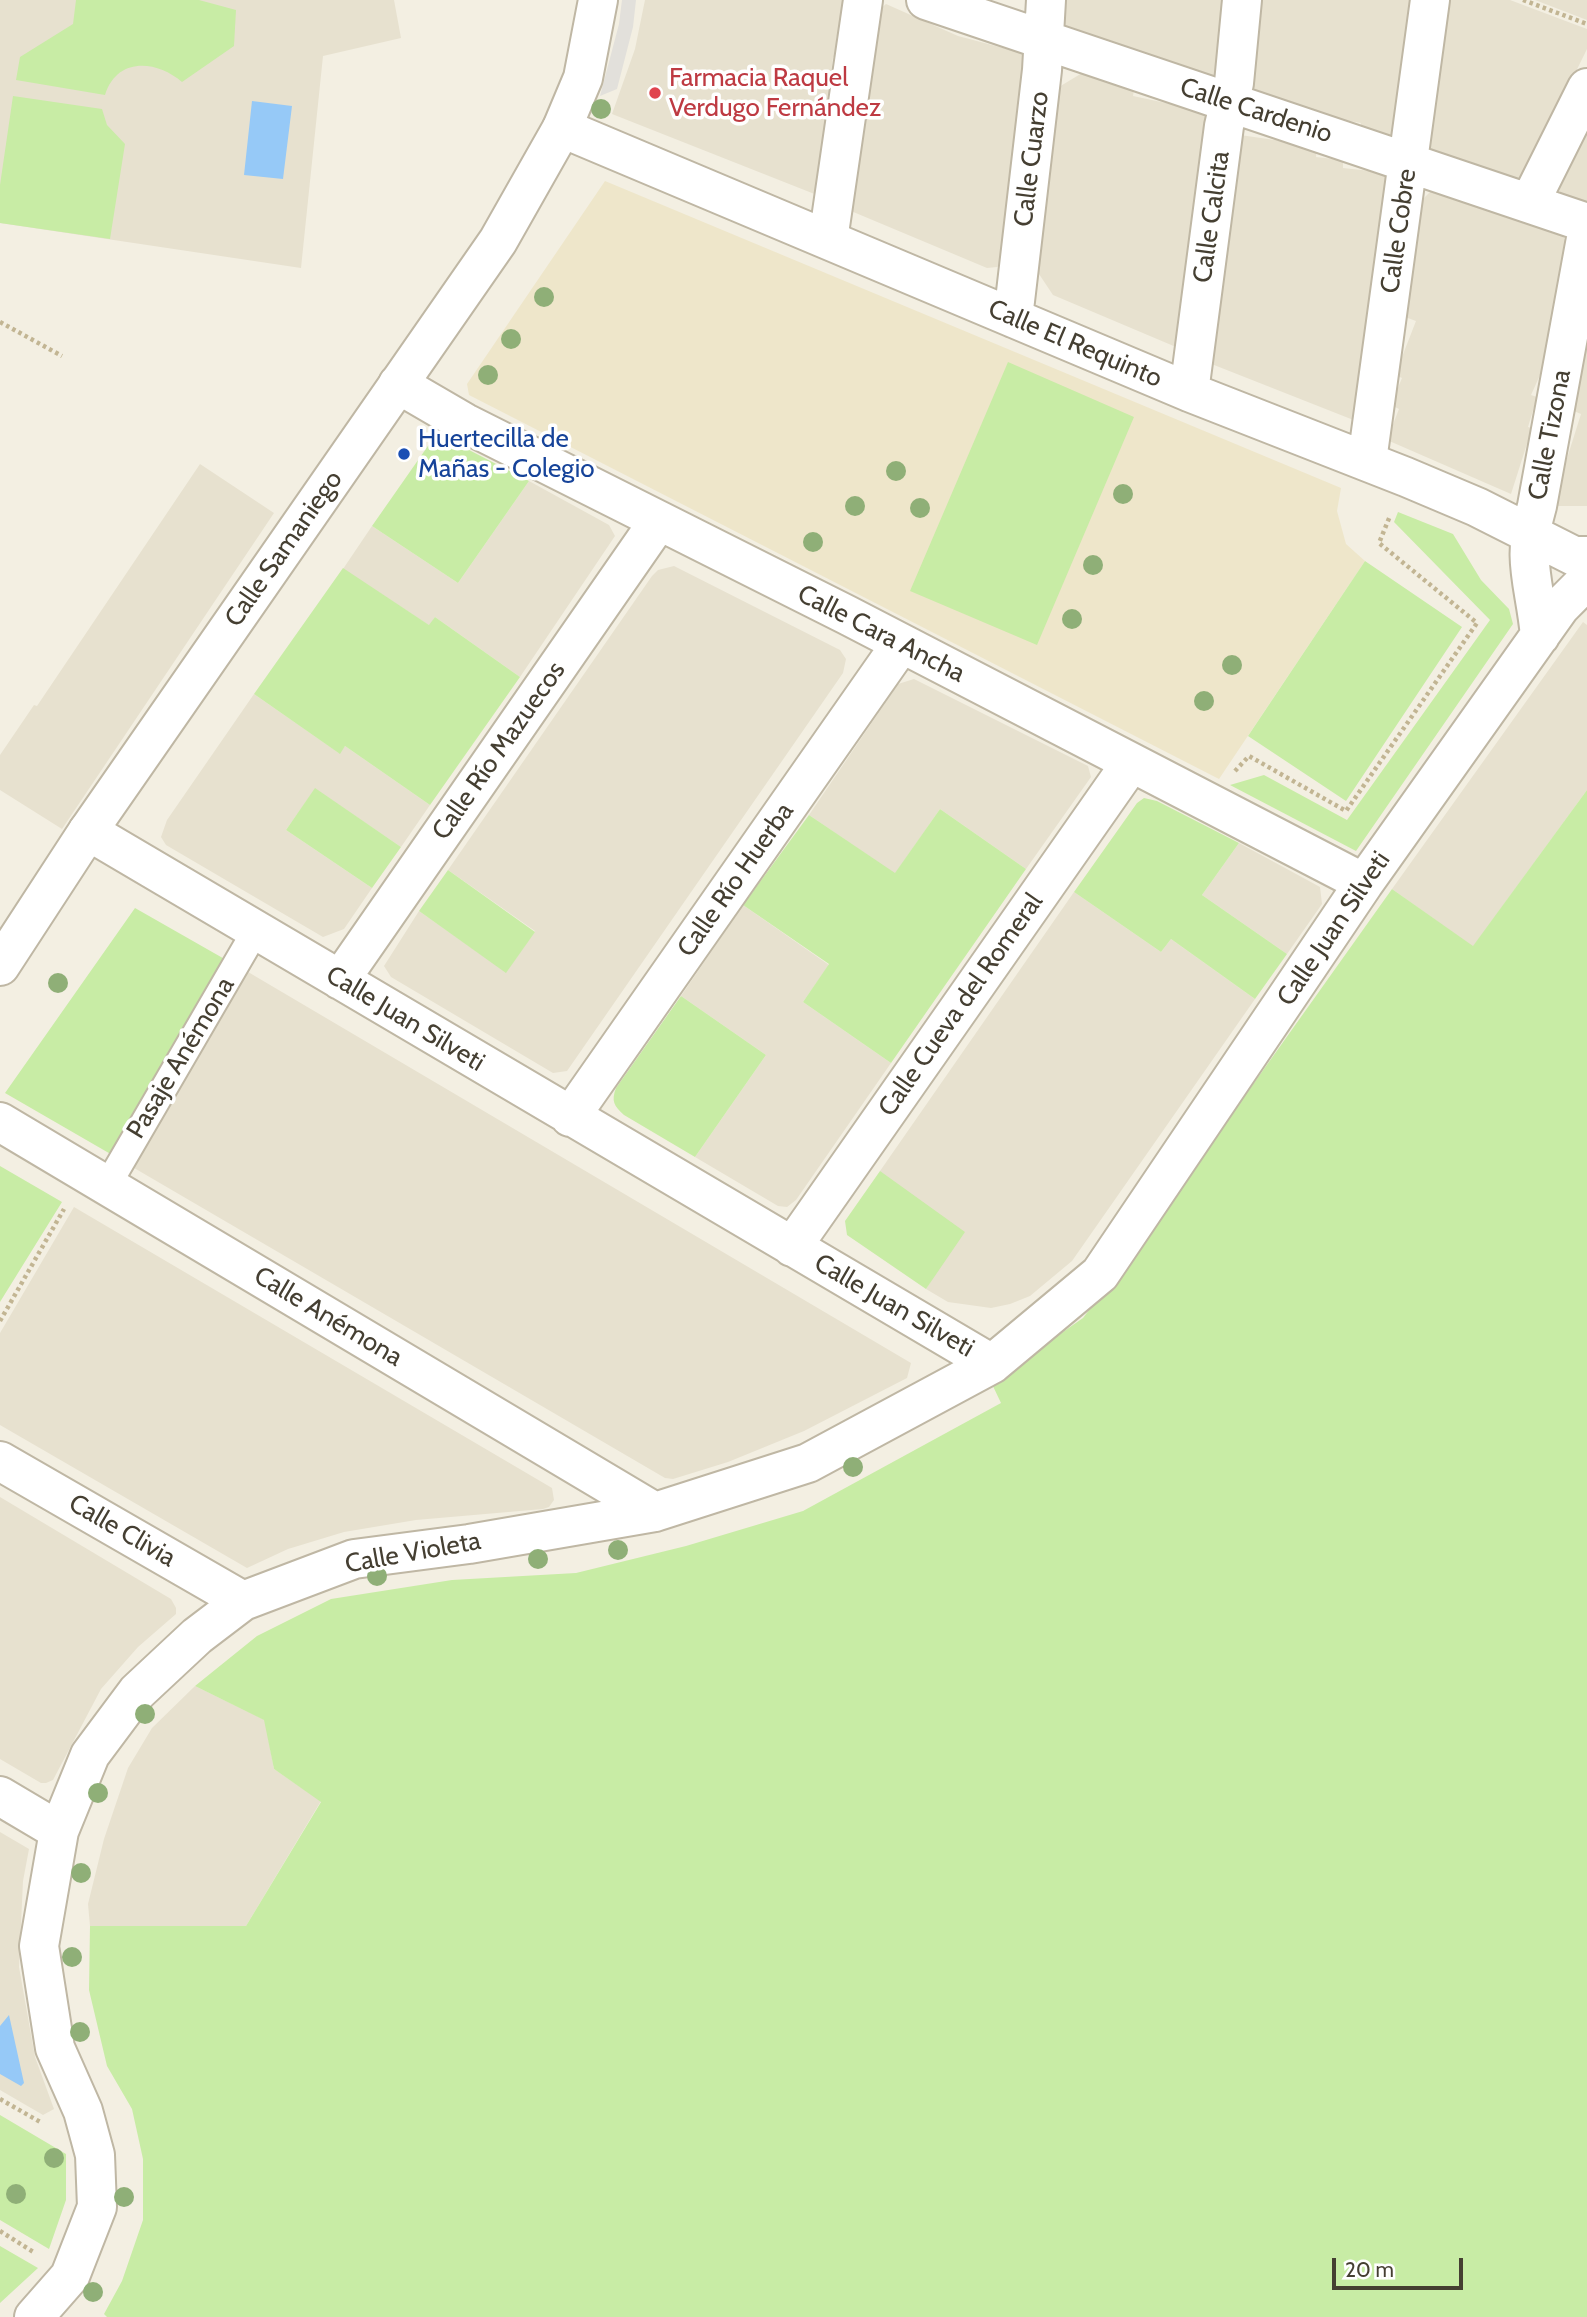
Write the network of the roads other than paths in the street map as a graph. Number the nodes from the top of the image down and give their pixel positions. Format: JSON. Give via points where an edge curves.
{"nodes":[{"id":1,"x":598,"y":0,"type":"edge"},
{"id":2,"x":863,"y":0,"type":"edge"},
{"id":3,"x":926,"y":0,"type":"edge"},
{"id":4,"x":1046,"y":0,"type":"edge"},
{"id":5,"x":1242,"y":0,"type":"edge"},
{"id":6,"x":1430,"y":0,"type":"edge"},
{"id":7,"x":1043,"y":41,"type":"junction"},
{"id":8,"x":1587,"y":88,"type":"edge"},
{"id":9,"x":1230,"y":103,"type":"junction"},
{"id":10,"x":562,"y":128,"type":"junction"},
{"id":11,"x":1409,"y":161,"type":"junction"},
{"id":12,"x":1530,"y":202,"type":"junction"},
{"id":13,"x":1587,"y":223,"type":"edge"},
{"id":14,"x":1587,"y":233,"type":"edge"},
{"id":15,"x":828,"y":240,"type":"junction"},
{"id":16,"x":1013,"y":318,"type":"junction"},
{"id":17,"x":398,"y":384,"type":"junction"},
{"id":18,"x":1189,"y":392,"type":"junction"},
{"id":19,"x":1367,"y":461,"type":"junction"},
{"id":20,"x":658,"y":522,"type":"junction"},
{"id":21,"x":1528,"y":535,"type":"junction"},
{"id":22,"x":1587,"y":556,"type":"edge"},
{"id":23,"x":1587,"y":580,"type":"edge"},
{"id":24,"x":1540,"y":636,"type":"junction"},
{"id":25,"x":901,"y":644,"type":"junction"},
{"id":26,"x":1131,"y":763,"type":"junction"},
{"id":27,"x":88,"y":831,"type":"junction"},
{"id":28,"x":1364,"y":883,"type":"junction"},
{"id":29,"x":256,"y":930,"type":"junction"},
{"id":30,"x":0,"y":966,"type":"edge"},
{"id":31,"x":340,"y":980,"type":"junction"},
{"id":32,"x":570,"y":1117,"type":"junction"},
{"id":33,"x":0,"y":1122,"type":"edge"},
{"id":34,"x":96,"y":1179,"type":"junction"},
{"id":35,"x":792,"y":1247,"type":"junction"},
{"id":36,"x":992,"y":1364,"type":"junction"},
{"id":37,"x":0,"y":1461,"type":"edge"},
{"id":38,"x":655,"y":1512,"type":"junction"},
{"id":39,"x":243,"y":1601,"type":"junction"},
{"id":40,"x":0,"y":1796,"type":"edge"},
{"id":41,"x":59,"y":1831,"type":"junction"},
{"id":42,"x":34,"y":2317,"type":"edge"}],
"edges":[{"from":1,"to":10,"type":"street","name":"Calle Samaniego","via":[[583,78]]},
{"from":2,"to":15,"type":"street"},
{"from":3,"to":7,"type":"street","name":"Calle Cardenio"},
{"from":4,"to":7,"type":"street","name":"Calle Cuarzo"},
{"from":5,"to":9,"type":"street","name":"Calle Calcita"},
{"from":6,"to":11,"type":"street","name":"Calle Cobre"},
{"from":7,"to":9,"type":"street","name":"Calle Cardenio"},
{"from":7,"to":16,"type":"street","name":"Calle Cuarzo"},
{"from":8,"to":12,"type":"street"},
{"from":9,"to":11,"type":"street","name":"Calle Cardenio"},
{"from":9,"to":18,"type":"street","name":"Calle Calcita"},
{"from":10,"to":15,"type":"street","name":"Calle El Requinto"},
{"from":10,"to":17,"type":"street","name":"Calle Samaniego","via":[[498,241]]},
{"from":11,"to":12,"type":"street","name":"Calle Cardenio"},
{"from":11,"to":19,"type":"street","name":"Calle Cobre"},
{"from":12,"to":13,"type":"street","name":"Calle Cardenio"},
{"from":14,"to":21,"type":"street","name":"Calle Tizona"},
{"from":15,"to":16,"type":"street","name":"Calle El Requinto"},
{"from":16,"to":18,"type":"street","name":"Calle El Requinto"},
{"from":17,"to":20,"type":"street","name":"Calle Cara Ancha"},
{"from":17,"to":27,"type":"street","name":"Calle Samaniego"},
{"from":18,"to":19,"type":"street","name":"Calle El Requinto"},
{"from":19,"to":21,"type":"street","name":"Calle El Requinto","via":[[1477,507]]},
{"from":20,"to":25,"type":"street","name":"Calle Cara Ancha"},
{"from":20,"to":31,"type":"street","name":"Calle Río Mazuecos"},
{"from":21,"to":22,"type":"street","name":"Calle El Requinto","via":[[1574,556]]},
{"from":21,"to":24,"type":"street","name":"Calle Tizona","via":[[1527,565]]},
{"from":23,"to":24,"type":"street","name":"Calle Juan Silveti"},
{"from":24,"to":28,"type":"street","name":"Calle Juan Silveti"},
{"from":25,"to":26,"type":"street","name":"Calle Cara Ancha"},
{"from":25,"to":32,"type":"street","name":"Calle Río Huerba"},
{"from":26,"to":28,"type":"street","name":"Calle Cara Ancha"},
{"from":26,"to":35,"type":"street","name":"Calle Cueva del Romeral"},
{"from":27,"to":29,"type":"street","name":"Calle Juan Silveti"},
{"from":27,"to":30,"type":"street","name":"Calle Samaniego"},
{"from":28,"to":36,"type":"street","name":"Calle Juan Silveti","via":[[1100,1274]]},
{"from":29,"to":31,"type":"street","name":"Calle Juan Silveti"},
{"from":29,"to":34,"type":"lane","name":"Pasaje Anémona"},
{"from":31,"to":32,"type":"street","name":"Calle Juan Silveti"},
{"from":32,"to":35,"type":"street","name":"Calle Juan Silveti"},
{"from":33,"to":34,"type":"street","name":"Calle Anémona"},
{"from":34,"to":38,"type":"street","name":"Calle Anémona"},
{"from":35,"to":36,"type":"street","name":"Calle Juan Silveti"},
{"from":36,"to":38,"type":"street","name":"Calle Violeta","via":[[808,1463]]},
{"from":37,"to":39,"type":"street","name":"Calle Clivia"},
{"from":38,"to":39,"type":"street","name":"Calle Violeta","via":[[354,1559]]},
{"from":39,"to":41,"type":"street","name":"Calle Violeta","via":[[137,1692],[90,1755]]},
{"from":40,"to":41,"type":"street"},
{"from":41,"to":42,"type":"street","name":"Calle Violeta","via":[[39,1946],[55,2048],[83,2111],[95,2155],[97,2207],[70,2276]]}]}
